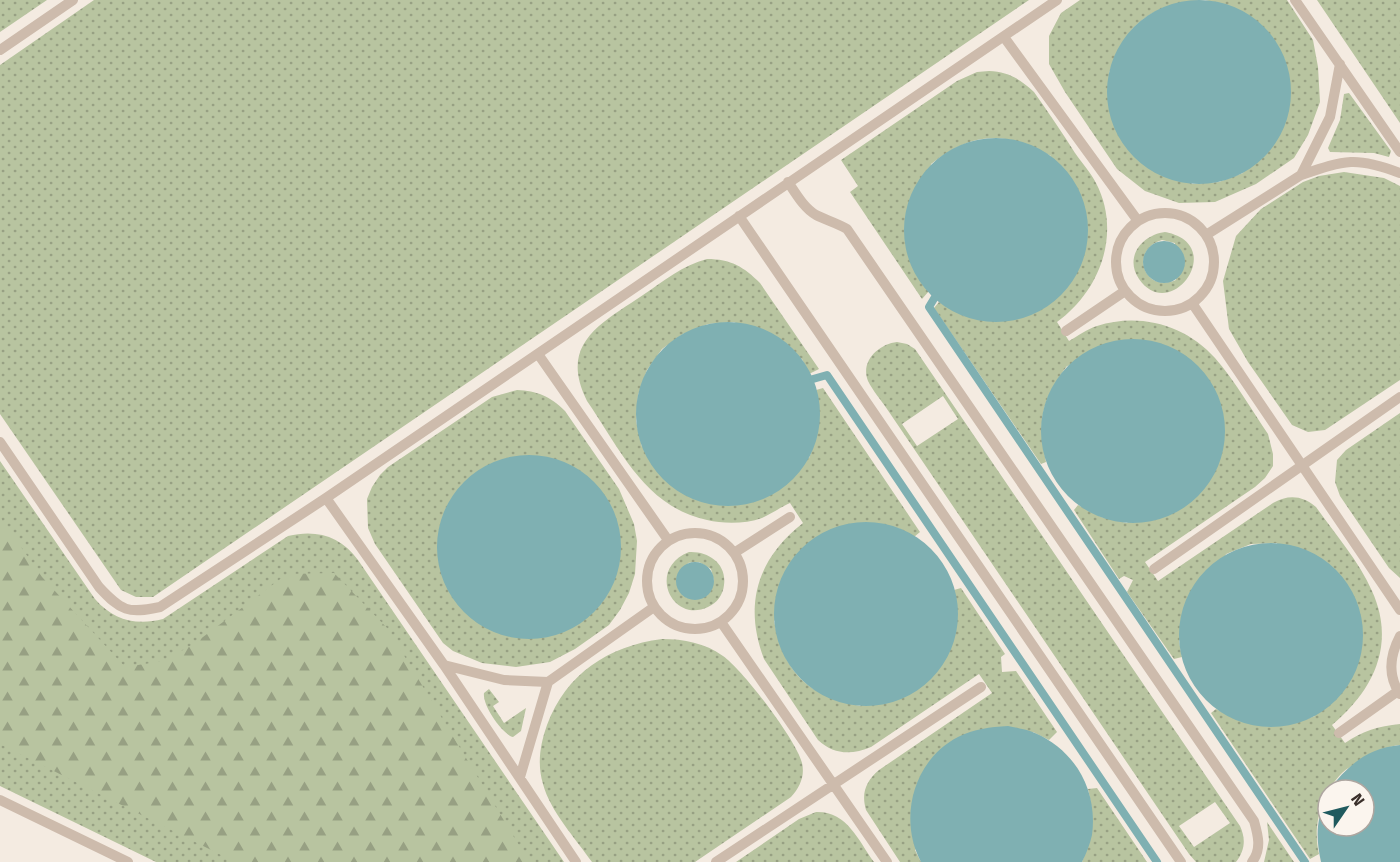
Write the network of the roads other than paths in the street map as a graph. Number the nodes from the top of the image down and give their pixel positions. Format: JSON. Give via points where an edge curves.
{"nodes":[{"id":1,"x":73,"y":0,"type":"edge"},
{"id":2,"x":1057,"y":0,"type":"edge"},
{"id":3,"x":1295,"y":0,"type":"edge"},
{"id":4,"x":1004,"y":37,"type":"junction"},
{"id":5,"x":0,"y":50,"type":"edge"},
{"id":6,"x":1340,"y":64,"type":"junction"},
{"id":7,"x":1400,"y":152,"type":"edge"},
{"id":8,"x":1400,"y":173,"type":"edge"},
{"id":9,"x":1301,"y":175,"type":"junction"},
{"id":10,"x":788,"y":182,"type":"junction"},
{"id":11,"x":739,"y":216,"type":"junction"},
{"id":12,"x":1138,"y":221,"type":"junction"},
{"id":13,"x":1206,"y":235,"type":"junction"},
{"id":14,"x":1125,"y":291,"type":"junction"},
{"id":15,"x":1192,"y":303,"type":"junction"},
{"id":16,"x":1066,"y":331,"type":"dead end"},
{"id":17,"x":538,"y":354,"type":"junction"},
{"id":18,"x":1400,"y":397,"type":"edge"},
{"id":19,"x":0,"y":442,"type":"edge"},
{"id":20,"x":1301,"y":467,"type":"junction"},
{"id":21,"x":326,"y":498,"type":"junction"},
{"id":22,"x":790,"y":517,"type":"dead end"},
{"id":23,"x":668,"y":540,"type":"junction"},
{"id":24,"x":734,"y":553,"type":"junction"},
{"id":25,"x":1154,"y":569,"type":"dead end"},
{"id":26,"x":654,"y":607,"type":"junction"},
{"id":27,"x":1400,"y":610,"type":"edge"},
{"id":28,"x":721,"y":622,"type":"junction"},
{"id":29,"x":1400,"y":636,"type":"edge"},
{"id":30,"x":444,"y":665,"type":"junction"},
{"id":31,"x":548,"y":682,"type":"junction"},
{"id":32,"x":981,"y":687,"type":"dead end"},
{"id":33,"x":1399,"y":692,"type":"edge"},
{"id":34,"x":1339,"y":733,"type":"dead end"},
{"id":35,"x":520,"y":777,"type":"junction"},
{"id":36,"x":834,"y":783,"type":"junction"},
{"id":37,"x":0,"y":800,"type":"edge"},
{"id":38,"x":128,"y":862,"type":"edge"},
{"id":39,"x":576,"y":862,"type":"edge"},
{"id":40,"x":716,"y":862,"type":"edge"},
{"id":41,"x":887,"y":862,"type":"edge"},
{"id":42,"x":1181,"y":862,"type":"edge"},
{"id":43,"x":1252,"y":862,"type":"edge"}],
"edges":[{"from":1,"to":5,"type":"lane"},
{"from":2,"to":4,"type":"lane"},
{"from":3,"to":6,"type":"lane"},
{"from":4,"to":10,"type":"lane"},
{"from":4,"to":12,"type":"lane"},
{"from":6,"to":7,"type":"lane"},
{"from":6,"to":9,"type":"lane","via":[[1330,117]]},
{"from":8,"to":9,"type":"lane","via":[[1359,161],[1338,162]]},
{"from":9,"to":13,"type":"lane"},
{"from":10,"to":11,"type":"lane"},
{"from":10,"to":43,"type":"lane","via":[[803,204],[847,230],[1254,821],[1259,839]]},
{"from":11,"to":17,"type":"lane"},
{"from":11,"to":42,"type":"lane"},
{"from":12,"to":13,"type":"lane","via":[[1167,213],[1182,216]]},
{"from":12,"to":14,"type":"lane","via":[[1126,232],[1117,253],[1118,277]]},
{"from":13,"to":15,"type":"lane","via":[[1214,264],[1203,293]]},
{"from":14,"to":15,"type":"lane","via":[[1149,309],[1178,310]]},
{"from":14,"to":16,"type":"lane"},
{"from":15,"to":20,"type":"lane"},
{"from":17,"to":21,"type":"lane"},
{"from":17,"to":23,"type":"lane"},
{"from":18,"to":20,"type":"lane"},
{"from":19,"to":21,"type":"lane","via":[[99,586],[127,611],[160,607]]},
{"from":20,"to":25,"type":"lane"},
{"from":20,"to":27,"type":"lane"},
{"from":21,"to":30,"type":"lane"},
{"from":22,"to":24,"type":"lane"},
{"from":23,"to":24,"type":"lane","via":[[682,534],[711,535]]},
{"from":23,"to":26,"type":"lane","via":[[657,550],[646,577]]},
{"from":24,"to":28,"type":"lane","via":[[743,583],[733,611]]},
{"from":26,"to":28,"type":"lane","via":[[675,626],[691,630]]},
{"from":26,"to":31,"type":"lane"},
{"from":28,"to":36,"type":"lane"},
{"from":29,"to":33,"type":"lane","via":[[1390,663]]},
{"from":30,"to":31,"type":"lane","via":[[504,680]]},
{"from":30,"to":35,"type":"lane"},
{"from":31,"to":35,"type":"lane"},
{"from":32,"to":36,"type":"lane"},
{"from":33,"to":34,"type":"lane"},
{"from":35,"to":39,"type":"lane"},
{"from":36,"to":40,"type":"lane"},
{"from":36,"to":41,"type":"lane"},
{"from":37,"to":38,"type":"lane"}]}
